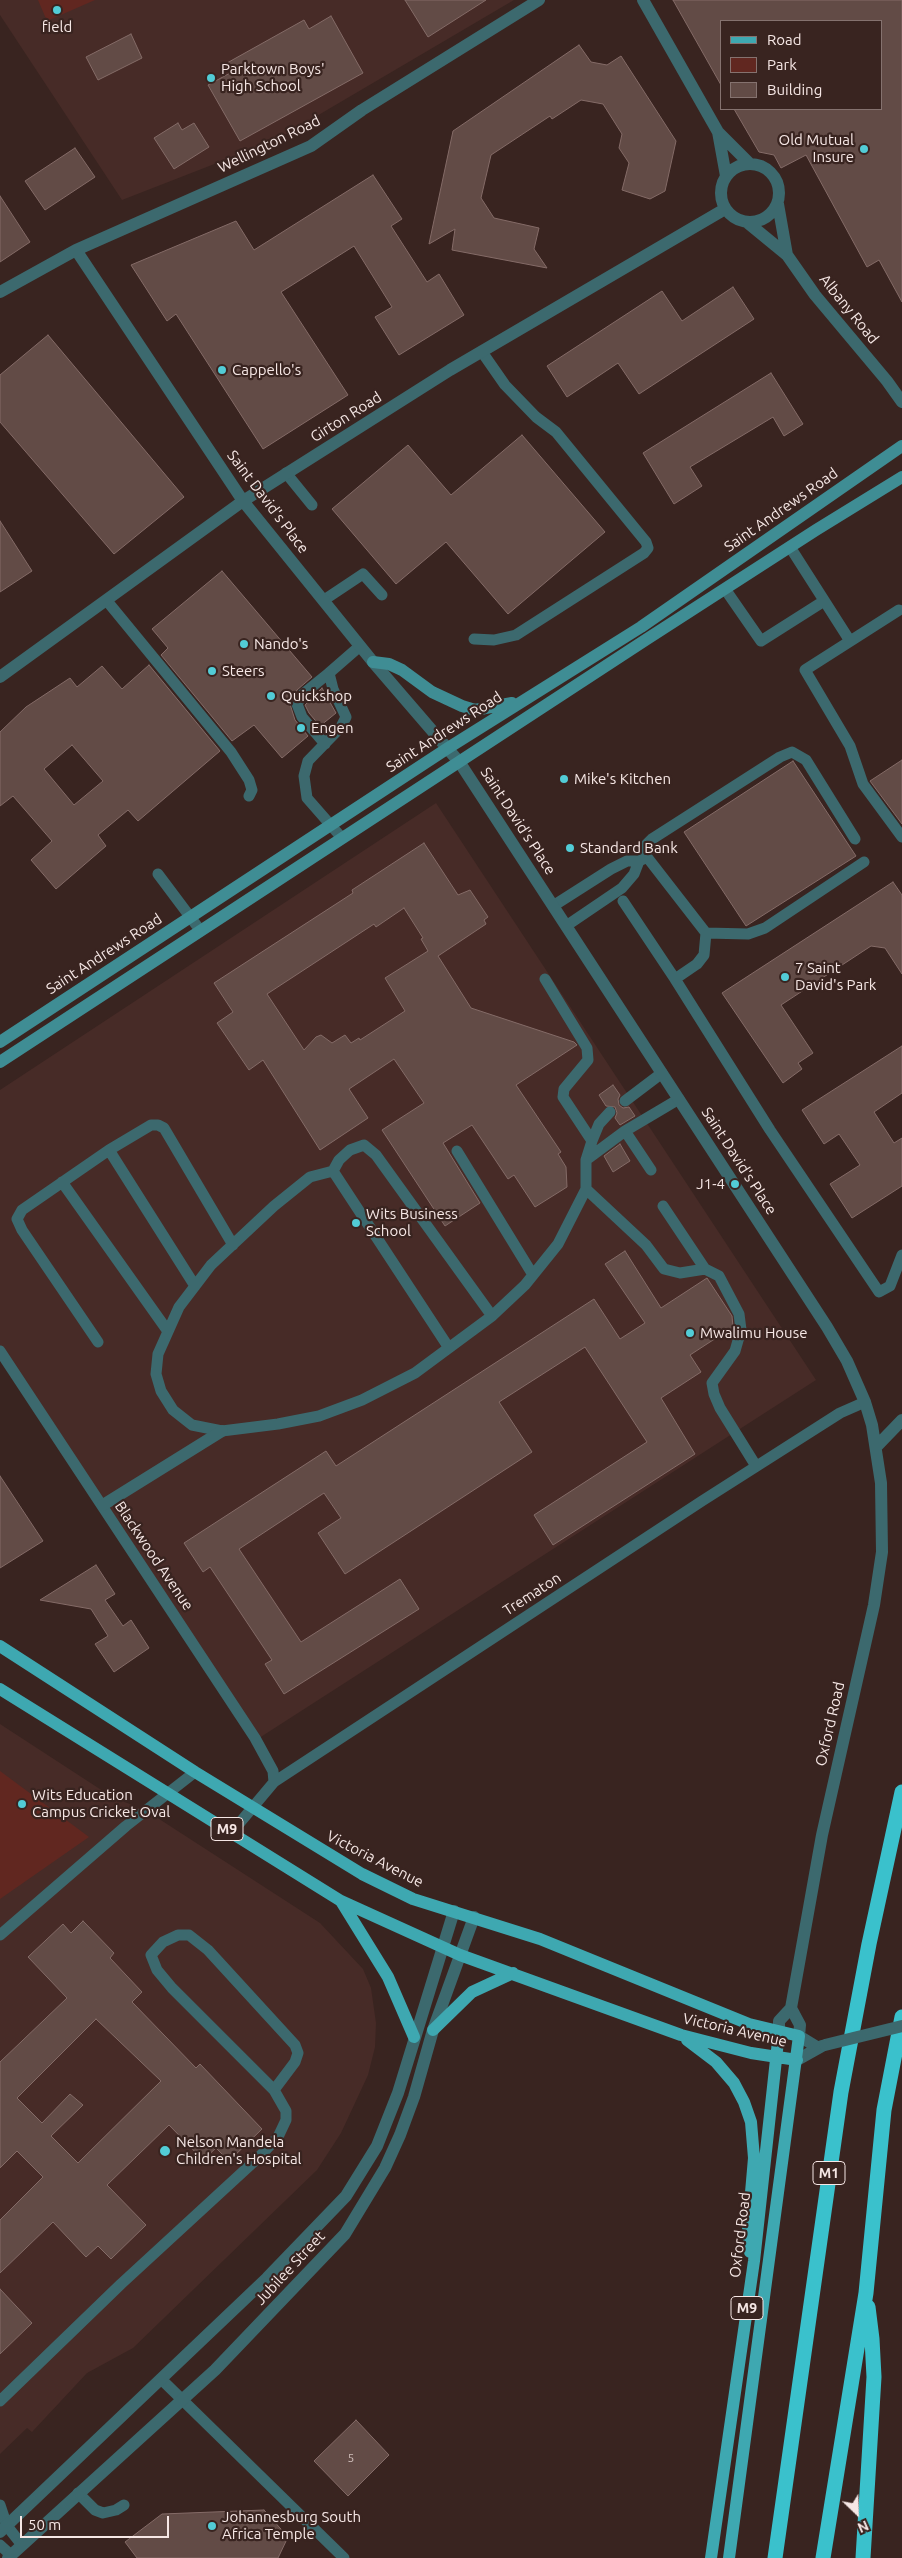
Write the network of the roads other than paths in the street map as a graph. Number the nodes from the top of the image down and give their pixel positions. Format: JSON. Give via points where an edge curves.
{"nodes":[{"id":1,"x":539,"y":0,"type":"edge"},
{"id":2,"x":643,"y":0,"type":"edge"},
{"id":3,"x":718,"y":132,"type":"junction"},
{"id":4,"x":750,"y":164,"type":"junction"},
{"id":5,"x":726,"y":176,"type":"junction"},
{"id":6,"x":778,"y":204,"type":"junction"},
{"id":7,"x":725,"y":209,"type":"junction"},
{"id":8,"x":748,"y":223,"type":"junction"},
{"id":9,"x":76,"y":250,"type":"junction"},
{"id":10,"x":787,"y":256,"type":"junction"},
{"id":11,"x":0,"y":292,"type":"edge"},
{"id":12,"x":482,"y":352,"type":"junction"},
{"id":13,"x":887,"y":381,"type":"junction"},
{"id":14,"x":902,"y":389,"type":"edge"},
{"id":15,"x":902,"y":402,"type":"edge"},
{"id":16,"x":902,"y":446,"type":"edge"},
{"id":17,"x":286,"y":473,"type":"junction"},
{"id":18,"x":902,"y":477,"type":"edge"},
{"id":19,"x":243,"y":501,"type":"junction"},
{"id":20,"x":312,"y":505,"type":"dead end"},
{"id":21,"x":790,"y":547,"type":"junction"},
{"id":22,"x":724,"y":590,"type":"junction"},
{"id":23,"x":382,"y":595,"type":"dead end"},
{"id":24,"x":324,"y":600,"type":"junction"},
{"id":25,"x":107,"y":601,"type":"junction"},
{"id":26,"x":824,"y":601,"type":"junction"},
{"id":27,"x":899,"y":610,"type":"dead end"},
{"id":28,"x":474,"y":639,"type":"dead end"},
{"id":29,"x":850,"y":641,"type":"junction"},
{"id":30,"x":360,"y":646,"type":"junction"},
{"id":31,"x":373,"y":662,"type":"junction"},
{"id":32,"x":329,"y":673,"type":"junction"},
{"id":33,"x":0,"y":677,"type":"edge"},
{"id":34,"x":528,"y":698,"type":"junction"},
{"id":35,"x":325,"y":744,"type":"junction"},
{"id":36,"x":448,"y":748,"type":"junction"},
{"id":37,"x":460,"y":763,"type":"junction"},
{"id":38,"x":249,"y":796,"type":"dead end"},
{"id":39,"x":330,"y":826,"type":"junction"},
{"id":40,"x":902,"y":837,"type":"edge"},
{"id":41,"x":342,"y":838,"type":"junction"},
{"id":42,"x":855,"y":839,"type":"dead end"},
{"id":43,"x":643,"y":859,"type":"junction"},
{"id":44,"x":864,"y":862,"type":"dead end"},
{"id":45,"x":158,"y":874,"type":"dead end"},
{"id":46,"x":623,"y":901,"type":"dead end"},
{"id":47,"x":553,"y":906,"type":"junction"},
{"id":48,"x":190,"y":917,"type":"junction"},
{"id":49,"x":566,"y":926,"type":"junction"},
{"id":50,"x":200,"y":930,"type":"junction"},
{"id":51,"x":706,"y":933,"type":"junction"},
{"id":52,"x":545,"y":979,"type":"dead end"},
{"id":53,"x":675,"y":979,"type":"junction"},
{"id":54,"x":0,"y":1042,"type":"edge"},
{"id":55,"x":0,"y":1062,"type":"edge"},
{"id":56,"x":662,"y":1073,"type":"junction"},
{"id":57,"x":679,"y":1099,"type":"junction"},
{"id":58,"x":625,"y":1101,"type":"dead end"},
{"id":59,"x":610,"y":1112,"type":"dead end"},
{"id":60,"x":625,"y":1131,"type":"junction"},
{"id":61,"x":592,"y":1141,"type":"junction"},
{"id":62,"x":109,"y":1150,"type":"junction"},
{"id":63,"x":457,"y":1151,"type":"dead end"},
{"id":64,"x":586,"y":1160,"type":"junction"},
{"id":65,"x":651,"y":1170,"type":"dead end"},
{"id":66,"x":333,"y":1171,"type":"junction"},
{"id":67,"x":62,"y":1182,"type":"junction"},
{"id":68,"x":586,"y":1189,"type":"junction"},
{"id":69,"x":663,"y":1206,"type":"dead end"},
{"id":70,"x":233,"y":1245,"type":"junction"},
{"id":71,"x":902,"y":1255,"type":"edge"},
{"id":72,"x":705,"y":1269,"type":"junction"},
{"id":73,"x":533,"y":1275,"type":"junction"},
{"id":74,"x":194,"y":1286,"type":"junction"},
{"id":75,"x":492,"y":1316,"type":"junction"},
{"id":76,"x":167,"y":1330,"type":"junction"},
{"id":77,"x":98,"y":1342,"type":"dead end"},
{"id":78,"x":449,"y":1348,"type":"junction"},
{"id":79,"x":0,"y":1351,"type":"edge"},
{"id":80,"x":864,"y":1402,"type":"junction"},
{"id":81,"x":902,"y":1420,"type":"edge"},
{"id":82,"x":222,"y":1431,"type":"junction"},
{"id":83,"x":876,"y":1447,"type":"junction"},
{"id":84,"x":756,"y":1466,"type":"junction"},
{"id":85,"x":103,"y":1506,"type":"junction"},
{"id":86,"x":0,"y":1646,"type":"edge"},
{"id":87,"x":0,"y":1689,"type":"edge"},
{"id":88,"x":195,"y":1772,"type":"junction"},
{"id":89,"x":274,"y":1782,"type":"junction"},
{"id":90,"x":902,"y":1792,"type":"edge"},
{"id":91,"x":170,"y":1794,"type":"junction"},
{"id":92,"x":254,"y":1808,"type":"junction"},
{"id":93,"x":232,"y":1832,"type":"junction"},
{"id":94,"x":341,"y":1901,"type":"junction"},
{"id":95,"x":454,"y":1911,"type":"junction"},
{"id":96,"x":474,"y":1917,"type":"junction"},
{"id":97,"x":0,"y":1935,"type":"edge"},
{"id":98,"x":444,"y":1948,"type":"junction"},
{"id":99,"x":460,"y":1955,"type":"junction"},
{"id":100,"x":513,"y":1973,"type":"junction"},
{"id":101,"x":791,"y":2008,"type":"junction"},
{"id":102,"x":902,"y":2017,"type":"edge"},
{"id":103,"x":902,"y":2026,"type":"edge"},
{"id":104,"x":432,"y":2030,"type":"junction"},
{"id":105,"x":779,"y":2032,"type":"junction"},
{"id":106,"x":681,"y":2035,"type":"junction"},
{"id":107,"x":799,"y":2036,"type":"junction"},
{"id":108,"x":414,"y":2037,"type":"junction"},
{"id":109,"x":821,"y":2046,"type":"junction"},
{"id":110,"x":777,"y":2058,"type":"junction"},
{"id":111,"x":797,"y":2060,"type":"junction"},
{"id":112,"x":274,"y":2090,"type":"junction"},
{"id":113,"x":398,"y":2093,"type":"junction"},
{"id":114,"x":414,"y":2097,"type":"junction"},
{"id":115,"x":754,"y":2261,"type":"junction"},
{"id":116,"x":866,"y":2293,"type":"junction"},
{"id":117,"x":161,"y":2379,"type":"junction"},
{"id":118,"x":182,"y":2399,"type":"junction"},
{"id":119,"x":0,"y":2401,"type":"edge"},
{"id":120,"x":78,"y":2493,"type":"junction"},
{"id":121,"x":0,"y":2505,"type":"edge"},
{"id":122,"x":124,"y":2505,"type":"dead end"},
{"id":123,"x":3,"y":2529,"type":"edge"},
{"id":124,"x":0,"y":2545,"type":"edge"},
{"id":125,"x":22,"y":2545,"type":"junction"},
{"id":126,"x":10,"y":2556,"type":"edge"},
{"id":127,"x":344,"y":2558,"type":"edge"},
{"id":128,"x":711,"y":2558,"type":"edge"},
{"id":129,"x":728,"y":2558,"type":"edge"},
{"id":130,"x":775,"y":2558,"type":"edge"},
{"id":131,"x":823,"y":2558,"type":"edge"},
{"id":132,"x":863,"y":2558,"type":"edge"}],
"edges":[{"from":1,"to":9,"type":"street","name":"Wellington Road","via":[[310,146]]},
{"from":2,"to":3,"type":"street"},
{"from":3,"to":4,"type":"street"},
{"from":3,"to":5,"type":"street"},
{"from":4,"to":5,"type":"street"},
{"from":4,"to":6,"type":"street","via":[[768,170],[775,177],[779,185]]},
{"from":5,"to":7,"type":"street","via":[[721,192]]},
{"from":6,"to":8,"type":"street","via":[[766,218]]},
{"from":6,"to":10,"type":"street","name":"Albany Road"},
{"from":7,"to":8,"type":"street"},
{"from":7,"to":12,"type":"street","name":"Girton Road"},
{"from":8,"to":10,"type":"street","name":"Albany Road"},
{"from":9,"to":11,"type":"street","name":"Wellington Road"},
{"from":9,"to":19,"type":"street","name":"Saint David's Place"},
{"from":10,"to":13,"type":"street","name":"Albany Road"},
{"from":12,"to":17,"type":"street","name":"Girton Road"},
{"from":12,"to":28,"type":"lane","via":[[505,385],[536,417],[556,432],[648,548],[516,635],[494,640]]},
{"from":13,"to":14,"type":"street","name":"Albany Road"},
{"from":13,"to":15,"type":"street","name":"Albany Road"},
{"from":16,"to":34,"type":"main road","name":"Saint Andrews Road","via":[[641,626]]},
{"from":17,"to":19,"type":"street","name":"Girton Road"},
{"from":17,"to":20,"type":"lane"},
{"from":18,"to":21,"type":"main road"},
{"from":19,"to":24,"type":"street","name":"Saint David's Place"},
{"from":19,"to":25,"type":"street","name":"Girton Road"},
{"from":21,"to":22,"type":"main road"},
{"from":21,"to":26,"type":"lane"},
{"from":22,"to":26,"type":"lane","via":[[761,641]]},
{"from":22,"to":37,"type":"main road"},
{"from":23,"to":24,"type":"lane","via":[[363,574]]},
{"from":24,"to":30,"type":"street","name":"Saint David's Place"},
{"from":25,"to":33,"type":"street","name":"Girton Road"},
{"from":25,"to":38,"type":"lane","via":[[231,752],[249,780],[252,790]]},
{"from":26,"to":29,"type":"lane"},
{"from":27,"to":29,"type":"lane"},
{"from":29,"to":40,"type":"lane","via":[[804,670],[850,746],[863,784]]},
{"from":30,"to":31,"type":"street","name":"Saint David's Place"},
{"from":30,"to":32,"type":"lane"},
{"from":31,"to":34,"type":"main road","via":[[388,664],[452,703],[475,710],[505,706]]},
{"from":31,"to":36,"type":"street","name":"Saint David's Place"},
{"from":32,"to":35,"type":"lane","via":[[346,717]]},
{"from":32,"to":35,"type":"lane","via":[[303,694],[297,704],[302,717]]},
{"from":34,"to":36,"type":"main road","name":"Saint Andrews Road"},
{"from":35,"to":39,"type":"lane","via":[[308,761],[304,776],[307,798]]},
{"from":36,"to":37,"type":"street","name":"Saint David's Place"},
{"from":36,"to":39,"type":"main road","name":"Saint Andrews Road"},
{"from":37,"to":41,"type":"main road"},
{"from":37,"to":47,"type":"street","name":"Saint David's Place"},
{"from":39,"to":41,"type":"lane"},
{"from":39,"to":48,"type":"main road","name":"Saint Andrews Road"},
{"from":41,"to":50,"type":"main road"},
{"from":42,"to":43,"type":"lane","via":[[806,760],[792,752],[652,839],[645,846]]},
{"from":43,"to":47,"type":"lane","via":[[627,861],[611,869]]},
{"from":43,"to":49,"type":"lane","via":[[622,888]]},
{"from":43,"to":51,"type":"lane"},
{"from":44,"to":51,"type":"lane","via":[[765,928],[748,934]]},
{"from":45,"to":48,"type":"lane"},
{"from":46,"to":53,"type":"lane"},
{"from":47,"to":49,"type":"street","name":"Saint David's Place"},
{"from":48,"to":50,"type":"lane"},
{"from":48,"to":54,"type":"main road","name":"Saint Andrews Road"},
{"from":49,"to":56,"type":"street","name":"Saint David's Place"},
{"from":50,"to":55,"type":"main road"},
{"from":51,"to":53,"type":"lane","via":[[704,955]]},
{"from":52,"to":61,"type":"lane","via":[[587,1048],[588,1060],[564,1089],[562,1097]]},
{"from":53,"to":71,"type":"lane","via":[[770,1130],[879,1292],[890,1286]]},
{"from":56,"to":57,"type":"street","name":"Saint David's Place"},
{"from":56,"to":58,"type":"lane"},
{"from":57,"to":60,"type":"lane"},
{"from":57,"to":80,"type":"street","name":"Saint David's Place","via":[[827,1327],[847,1361]]},
{"from":59,"to":61,"type":"lane","via":[[599,1124]]},
{"from":60,"to":64,"type":"lane"},
{"from":60,"to":65,"type":"lane"},
{"from":61,"to":64,"type":"lane"},
{"from":62,"to":67,"type":"lane"},
{"from":62,"to":70,"type":"lane","via":[[151,1125],[164,1128]]},
{"from":62,"to":74,"type":"lane"},
{"from":63,"to":73,"type":"lane"},
{"from":64,"to":68,"type":"lane"},
{"from":66,"to":70,"type":"lane","via":[[310,1177]]},
{"from":66,"to":75,"type":"lane","via":[[350,1150],[364,1145],[376,1155]]},
{"from":66,"to":78,"type":"lane"},
{"from":67,"to":76,"type":"lane"},
{"from":67,"to":77,"type":"lane","via":[[22,1210],[16,1220]]},
{"from":68,"to":72,"type":"lane","via":[[646,1245],[664,1268],[680,1273]]},
{"from":68,"to":73,"type":"lane","via":[[558,1244]]},
{"from":69,"to":72,"type":"lane"},
{"from":70,"to":74,"type":"lane"},
{"from":72,"to":84,"type":"lane","via":[[719,1276],[739,1314],[742,1330],[735,1351],[712,1383],[714,1394]]},
{"from":73,"to":75,"type":"lane"},
{"from":74,"to":76,"type":"lane"},
{"from":75,"to":78,"type":"lane"},
{"from":76,"to":82,"type":"lane","via":[[158,1354],[156,1374],[161,1391],[173,1410],[192,1424]]},
{"from":78,"to":82,"type":"lane","via":[[415,1373],[362,1400],[319,1416]]},
{"from":79,"to":85,"type":"lane","name":"Blackwood Avenue"},
{"from":80,"to":83,"type":"street","name":"Saint David's Place"},
{"from":80,"to":84,"type":"lane","name":"Trematon","via":[[840,1413]]},
{"from":81,"to":83,"type":"street"},
{"from":82,"to":85,"type":"street"},
{"from":83,"to":101,"type":"street","name":"Oxford Road","via":[[881,1483],[882,1552],[874,1605],[822,1835]]},
{"from":84,"to":89,"type":"lane","name":"Trematon"},
{"from":85,"to":89,"type":"lane","name":"Blackwood Avenue","via":[[255,1738],[273,1771]]},
{"from":86,"to":88,"type":"main road","name":"Victoria Avenue","number":"M9"},
{"from":87,"to":91,"type":"main road","name":"Victoria Avenue","number":"M9"},
{"from":88,"to":91,"type":"lane"},
{"from":88,"to":92,"type":"main road","name":"Victoria Avenue","number":"M9"},
{"from":89,"to":92,"type":"lane","name":"Trematon"},
{"from":90,"to":130,"type":"highway","number":"M1","via":[[841,2092]]},
{"from":91,"to":93,"type":"main road","name":"Victoria Avenue","number":"M9"},
{"from":91,"to":97,"type":"lane","via":[[126,1826]]},
{"from":92,"to":93,"type":"lane","name":"Trematon"},
{"from":92,"to":95,"type":"main road","name":"Victoria Avenue","number":"M9","via":[[362,1874],[413,1899]]},
{"from":93,"to":94,"type":"main road","name":"Victoria Avenue","number":"M9"},
{"from":94,"to":98,"type":"main road","name":"Victoria Avenue","number":"M9"},
{"from":94,"to":108,"type":"main road","via":[[384,1970]]},
{"from":95,"to":96,"type":"main road","name":"Victoria Avenue","number":"M9"},
{"from":95,"to":98,"type":"street","name":"Jubilee Street"},
{"from":96,"to":99,"type":"street","name":"Jubilee Street"},
{"from":96,"to":105,"type":"main road","name":"Victoria Avenue","number":"M9","via":[[540,1938],[749,2024]]},
{"from":98,"to":99,"type":"main road","name":"Victoria Avenue","number":"M9"},
{"from":98,"to":108,"type":"street","name":"Jubilee Street"},
{"from":99,"to":100,"type":"main road","name":"Victoria Avenue","number":"M9"},
{"from":99,"to":104,"type":"street","name":"Jubilee Street"},
{"from":100,"to":104,"type":"main road","via":[[476,1989]]},
{"from":100,"to":106,"type":"main road","name":"Victoria Avenue","number":"M9"},
{"from":101,"to":105,"type":"street","name":"Oxford Road","via":[[780,2021]]},
{"from":101,"to":107,"type":"street","name":"Oxford Road","via":[[800,2025]]},
{"from":102,"to":116,"type":"highway","via":[[884,2110]]},
{"from":103,"to":109,"type":"street","bridge":true},
{"from":104,"to":114,"type":"street","name":"Jubilee Street"},
{"from":105,"to":107,"type":"main road","name":"Victoria Avenue","number":"M9"},
{"from":105,"to":110,"type":"main road","name":"Oxford Road","number":"M9"},
{"from":106,"to":110,"type":"main road","name":"Victoria Avenue","number":"M9"},
{"from":106,"to":115,"type":"main road","via":[[716,2062],[734,2083],[751,2122],[754,2158],[748,2246]]},
{"from":107,"to":109,"type":"street"},
{"from":107,"to":111,"type":"main road","name":"Oxford Road","number":"M9"},
{"from":108,"to":113,"type":"street","name":"Jubilee Street"},
{"from":109,"to":111,"type":"street"},
{"from":110,"to":111,"type":"main road","name":"Victoria Avenue","number":"M9"},
{"from":110,"to":115,"type":"main road","name":"Oxford Road","number":"M9"},
{"from":111,"to":129,"type":"main road","name":"Oxford Road","number":"M9"},
{"from":112,"to":112,"type":"lane","via":[[157,1970],[152,1955],[163,1942],[178,1935],[190,1936],[208,1950],[295,2045],[298,2053],[296,2062]]},
{"from":112,"to":119,"type":"lane","via":[[286,2111],[286,2120],[278,2137]]},
{"from":113,"to":114,"type":"street"},
{"from":113,"to":117,"type":"street","name":"Jubilee Street","via":[[377,2146],[346,2196]]},
{"from":114,"to":118,"type":"street","name":"Jubilee Street","via":[[385,2168],[345,2234]]},
{"from":115,"to":128,"type":"main road","name":"Oxford Road","number":"M9"},
{"from":116,"to":131,"type":"highway"},
{"from":116,"to":132,"type":"highway","via":[[874,2377]]},
{"from":117,"to":118,"type":"lane"},
{"from":117,"to":123,"type":"street","name":"Jubilee Street"},
{"from":118,"to":120,"type":"street","name":"Jubilee Street"},
{"from":118,"to":127,"type":"lane"},
{"from":120,"to":122,"type":"lane","via":[[95,2510],[103,2513]]},
{"from":120,"to":125,"type":"street","name":"Jubilee Street"},
{"from":121,"to":123,"type":"lane"},
{"from":123,"to":125,"type":"lane"},
{"from":124,"to":126,"type":"lane"},
{"from":125,"to":126,"type":"street","name":"Jubilee Street"}]}
